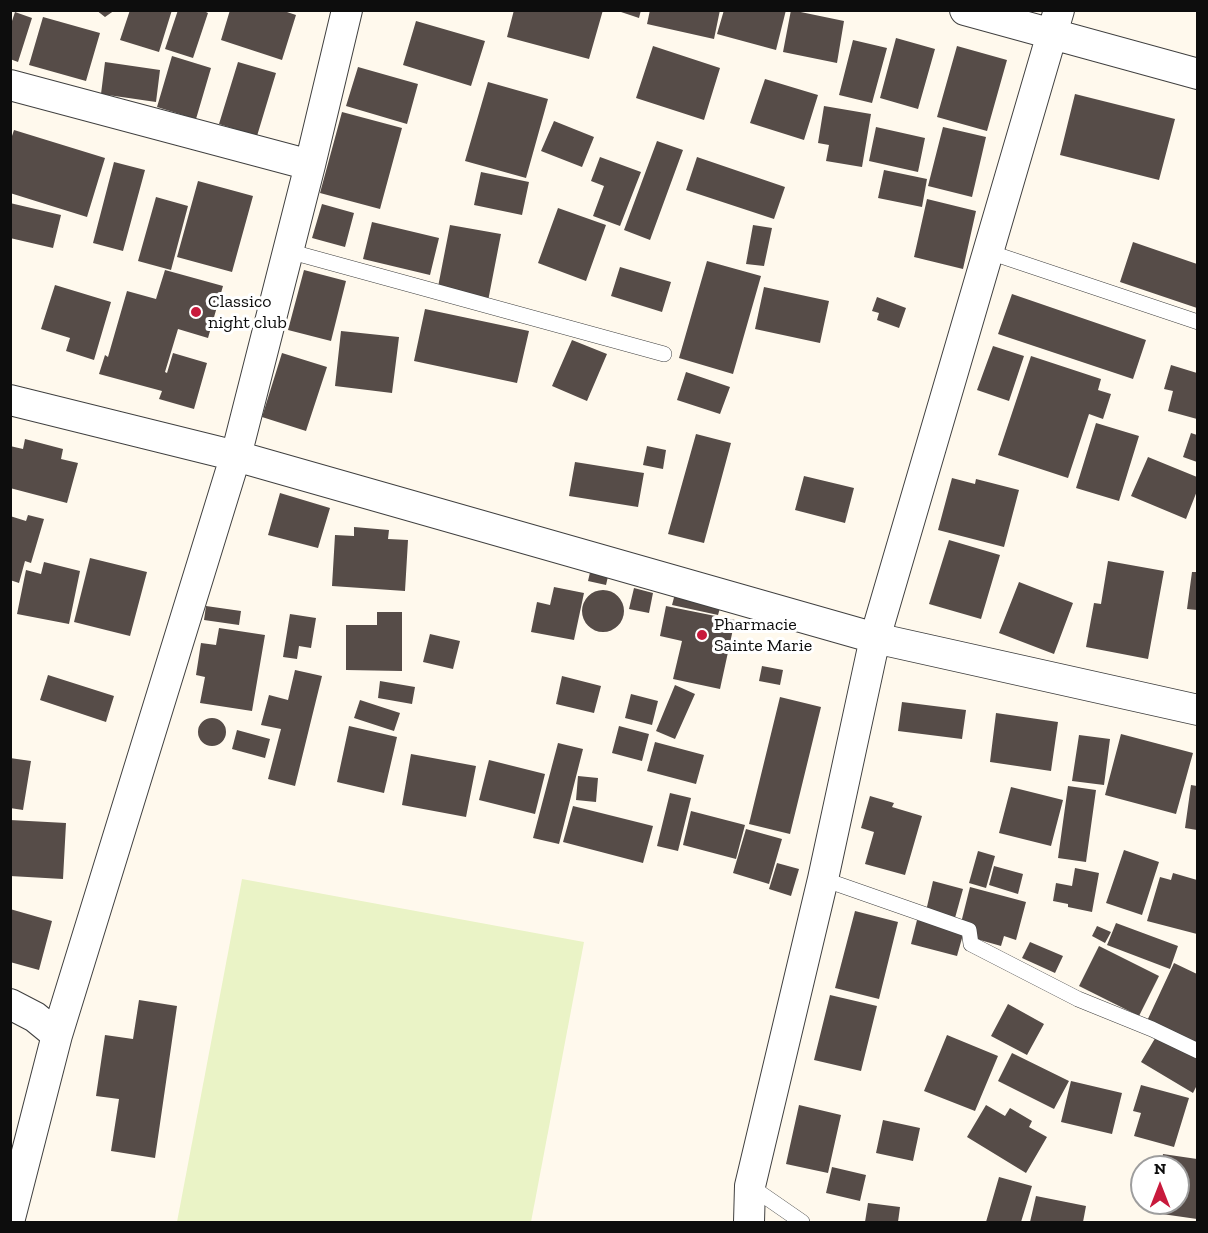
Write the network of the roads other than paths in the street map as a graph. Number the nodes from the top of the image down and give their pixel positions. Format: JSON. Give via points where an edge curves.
{"nodes":[{"id":1,"x":347,"y":10,"type":"edge"},
{"id":2,"x":965,"y":10,"type":"edge"},
{"id":3,"x":1056,"y":22,"type":"edge"},
{"id":4,"x":1197,"y":74,"type":"edge"},
{"id":5,"x":10,"y":86,"type":"edge"},
{"id":6,"x":310,"y":165,"type":"junction"},
{"id":7,"x":288,"y":251,"type":"junction"},
{"id":8,"x":989,"y":252,"type":"junction"},
{"id":9,"x":1197,"y":322,"type":"edge"},
{"id":10,"x":664,"y":354,"type":"dead end"},
{"id":11,"x":10,"y":400,"type":"edge"},
{"id":12,"x":236,"y":456,"type":"junction"},
{"id":13,"x":875,"y":638,"type":"junction"},
{"id":14,"x":1197,"y":710,"type":"edge"},
{"id":15,"x":823,"y":879,"type":"junction"},
{"id":16,"x":10,"y":1004,"type":"edge"},
{"id":17,"x":57,"y":1035,"type":"junction"},
{"id":18,"x":1197,"y":1051,"type":"edge"},
{"id":19,"x":750,"y":1186,"type":"junction"},
{"id":20,"x":10,"y":1218,"type":"edge"},
{"id":21,"x":749,"y":1222,"type":"edge"},
{"id":22,"x":802,"y":1222,"type":"edge"}],
"edges":[{"from":1,"to":6,"type":"street"},
{"from":2,"to":3,"type":"street"},
{"from":3,"to":4,"type":"street"},
{"from":3,"to":8,"type":"street"},
{"from":5,"to":6,"type":"street"},
{"from":6,"to":7,"type":"street"},
{"from":7,"to":10,"type":"lane"},
{"from":7,"to":12,"type":"street"},
{"from":8,"to":9,"type":"lane"},
{"from":8,"to":13,"type":"street"},
{"from":11,"to":12,"type":"street"},
{"from":12,"to":13,"type":"street"},
{"from":12,"to":17,"type":"street"},
{"from":13,"to":14,"type":"street"},
{"from":13,"to":15,"type":"street"},
{"from":15,"to":18,"type":"lane","via":[[969,930],[971,944],[1078,999]]},
{"from":15,"to":19,"type":"street"},
{"from":16,"to":17,"type":"street"},
{"from":17,"to":20,"type":"street"},
{"from":19,"to":21,"type":"street"},
{"from":19,"to":22,"type":"lane"}]}
